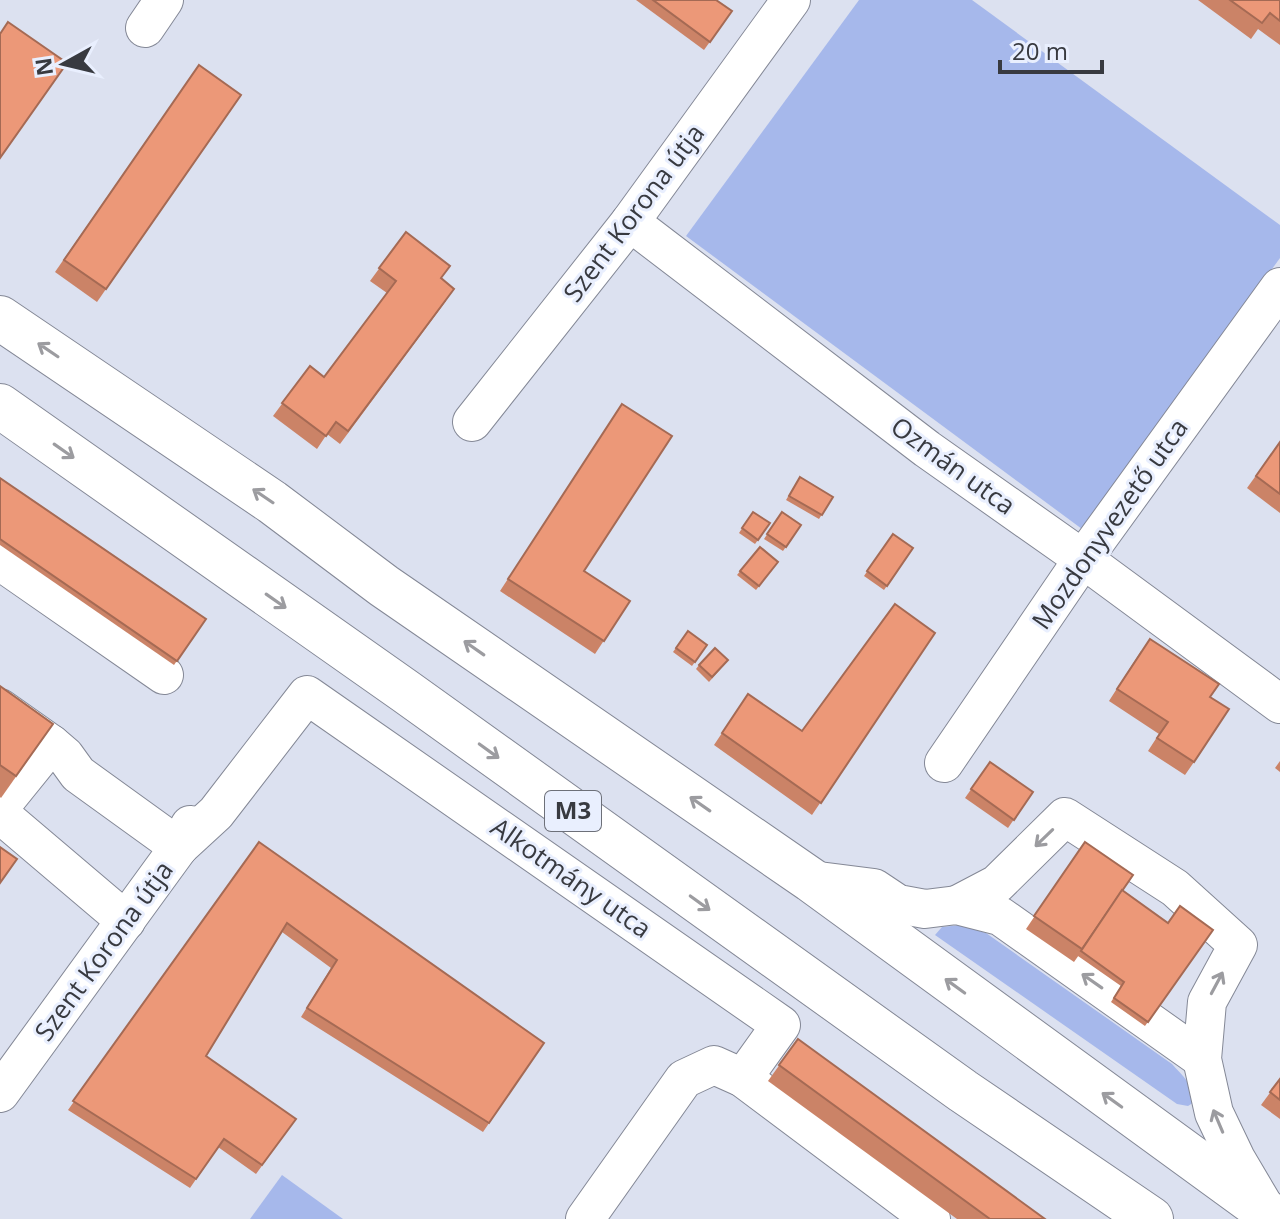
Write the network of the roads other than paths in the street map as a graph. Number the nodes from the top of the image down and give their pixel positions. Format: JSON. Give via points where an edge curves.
{"nodes":[{"id":1,"x":772,"y":6,"type":"edge"},
{"id":2,"x":630,"y":222,"type":"junction"},
{"id":3,"x":1280,"y":287,"type":"edge"},
{"id":4,"x":0,"y":318,"type":"edge"},
{"id":5,"x":0,"y":406,"type":"edge"},
{"id":6,"x":472,"y":422,"type":"dead end"},
{"id":7,"x":1083,"y":559,"type":"junction"},
{"id":8,"x":0,"y":561,"type":"edge"},
{"id":9,"x":164,"y":675,"type":"dead end"},
{"id":10,"x":307,"y":695,"type":"joint"},
{"id":11,"x":1280,"y":704,"type":"edge"},
{"id":12,"x":0,"y":708,"type":"edge"},
{"id":13,"x":51,"y":744,"type":"junction"},
{"id":14,"x":944,"y":763,"type":"dead end"},
{"id":15,"x":0,"y":807,"type":"edge"},
{"id":16,"x":0,"y":814,"type":"edge"},
{"id":17,"x":179,"y":847,"type":"junction"},
{"id":18,"x":811,"y":880,"type":"junction"},
{"id":19,"x":957,"y":905,"type":"junction"},
{"id":20,"x":126,"y":921,"type":"junction"},
{"id":21,"x":1202,"y":1059,"type":"junction"},
{"id":22,"x":743,"y":1078,"type":"junction"},
{"id":23,"x":0,"y":1093,"type":"edge"},
{"id":24,"x":1272,"y":1216,"type":"edge"},
{"id":25,"x":585,"y":1219,"type":"edge"},
{"id":26,"x":931,"y":1219,"type":"edge"},
{"id":27,"x":1151,"y":1219,"type":"edge"}],
"edges":[{"from":1,"to":2,"type":"street","name":"Szent Korona útja"},
{"from":2,"to":6,"type":"street","name":"Szent Korona útja"},
{"from":2,"to":7,"type":"street","name":"Ozmán utca","via":[[927,449]]},
{"from":3,"to":7,"type":"street","name":"Mozdonyvezető utca"},
{"from":18,"to":4,"type":"main road","one_way":true},
{"from":5,"to":27,"type":"main road","number":"M3","one_way":true},
{"from":7,"to":11,"type":"street","name":"Ozmán utca"},
{"from":7,"to":14,"type":"street","name":"Mozdonyvezető utca"},
{"from":8,"to":9,"type":"street"},
{"from":10,"to":17,"type":"street","name":"Szent Korona útja","via":[[213,800]]},
{"from":10,"to":22,"type":"street","name":"Alkotmány utca","via":[[781,1025]]},
{"from":12,"to":13,"type":"street"},
{"from":13,"to":15,"type":"street"},
{"from":13,"to":17,"type":"street","via":[[78,774]]},
{"from":16,"to":20,"type":"street"},
{"from":17,"to":20,"type":"street","name":"Szent Korona útja"},
{"from":18,"to":19,"type":"street","via":[[874,888],[898,904],[925,909]]},
{"from":24,"to":18,"type":"main road","one_way":true},
{"from":21,"to":19,"type":"street","one_way":true,"via":[[1000,916]]},
{"from":21,"to":19,"type":"street","one_way":true,"via":[[1207,1002],[1238,945],[1175,888],[1065,817],[997,884]]},
{"from":20,"to":23,"type":"street","name":"Szent Korona útja"},
{"from":24,"to":21,"type":"street","one_way":true,"via":[[1214,1113]]},
{"from":22,"to":25,"type":"street","via":[[714,1065],[684,1079]]},
{"from":22,"to":26,"type":"street"}]}
